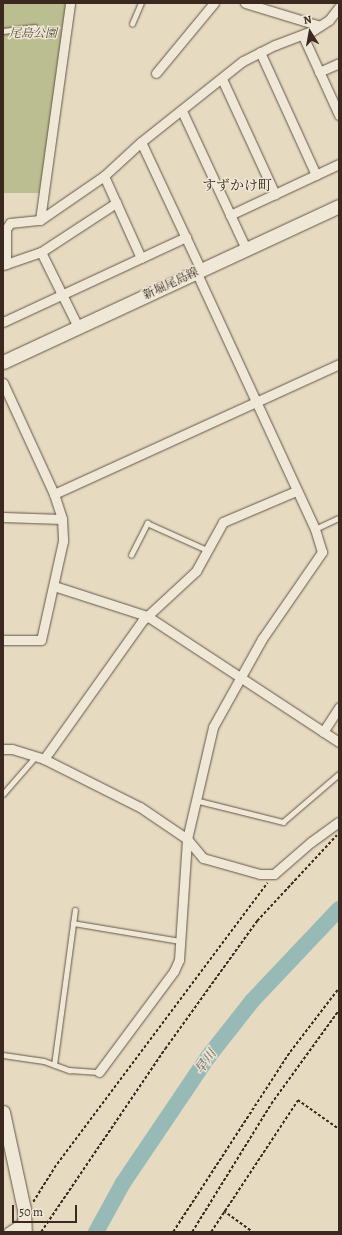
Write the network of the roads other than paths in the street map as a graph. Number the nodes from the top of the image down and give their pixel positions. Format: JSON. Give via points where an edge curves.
{"nodes":[{"id":1,"x":70,"y":3,"type":"edge"},
{"id":2,"x":141,"y":3,"type":"edge"},
{"id":3,"x":214,"y":3,"type":"edge"},
{"id":4,"x":245,"y":3,"type":"edge"},
{"id":5,"x":339,"y":7,"type":"edge"},
{"id":6,"x":132,"y":24,"type":"dead end"},
{"id":7,"x":320,"y":26,"type":"junction"},
{"id":8,"x":35,"y":27,"type":"dead end"},
{"id":9,"x":3,"y":31,"type":"edge"},
{"id":10,"x":303,"y":36,"type":"junction"},
{"id":11,"x":260,"y":52,"type":"junction"},
{"id":12,"x":339,"y":63,"type":"edge"},
{"id":13,"x":319,"y":72,"type":"junction"},
{"id":14,"x":156,"y":73,"type":"dead end"},
{"id":15,"x":222,"y":79,"type":"junction"},
{"id":16,"x":182,"y":110,"type":"junction"},
{"id":17,"x":339,"y":115,"type":"edge"},
{"id":18,"x":141,"y":142,"type":"junction"},
{"id":19,"x":339,"y":164,"type":"edge"},
{"id":20,"x":316,"y":175,"type":"junction"},
{"id":21,"x":104,"y":176,"type":"junction"},
{"id":22,"x":275,"y":194,"type":"junction"},
{"id":23,"x":116,"y":203,"type":"junction"},
{"id":24,"x":339,"y":206,"type":"edge"},
{"id":25,"x":230,"y":214,"type":"junction"},
{"id":26,"x":40,"y":220,"type":"junction"},
{"id":27,"x":186,"y":237,"type":"junction"},
{"id":28,"x":246,"y":249,"type":"junction"},
{"id":29,"x":41,"y":252,"type":"junction"},
{"id":30,"x":140,"y":258,"type":"junction"},
{"id":31,"x":4,"y":264,"type":"edge"},
{"id":32,"x":198,"y":271,"type":"junction"},
{"id":33,"x":62,"y":295,"type":"junction"},
{"id":34,"x":3,"y":322,"type":"edge"},
{"id":35,"x":78,"y":327,"type":"junction"},
{"id":36,"x":3,"y":362,"type":"edge"},
{"id":37,"x":339,"y":364,"type":"edge"},
{"id":38,"x":3,"y":384,"type":"edge"},
{"id":39,"x":256,"y":402,"type":"junction"},
{"id":40,"x":296,"y":490,"type":"junction"},
{"id":41,"x":54,"y":494,"type":"junction"},
{"id":42,"x":3,"y":517,"type":"edge"},
{"id":43,"x":339,"y":518,"type":"edge"},
{"id":44,"x":62,"y":519,"type":"junction"},
{"id":45,"x":315,"y":529,"type":"junction"},
{"id":46,"x":207,"y":550,"type":"junction"},
{"id":47,"x":132,"y":555,"type":"dead end"},
{"id":48,"x":54,"y":586,"type":"junction"},
{"id":49,"x":147,"y":616,"type":"junction"},
{"id":50,"x":3,"y":640,"type":"edge"},
{"id":51,"x":241,"y":676,"type":"junction"},
{"id":52,"x":339,"y":707,"type":"edge"},
{"id":53,"x":323,"y":732,"type":"junction"},
{"id":54,"x":339,"y":742,"type":"edge"},
{"id":55,"x":3,"y":750,"type":"edge"},
{"id":56,"x":40,"y":757,"type":"junction"},
{"id":57,"x":339,"y":774,"type":"edge"},
{"id":58,"x":3,"y":794,"type":"edge"},
{"id":59,"x":195,"y":800,"type":"junction"},
{"id":60,"x":339,"y":822,"type":"edge"},
{"id":61,"x":187,"y":839,"type":"junction"},
{"id":62,"x":75,"y":910,"type":"dead end"},
{"id":63,"x":74,"y":923,"type":"junction"},
{"id":64,"x":180,"y":941,"type":"junction"},
{"id":65,"x":3,"y":1055,"type":"edge"},
{"id":66,"x":54,"y":1065,"type":"junction"},
{"id":67,"x":99,"y":1072,"type":"joint"},
{"id":68,"x":3,"y":1112,"type":"edge"},
{"id":69,"x":7,"y":1146,"type":"edge"},
{"id":70,"x":25,"y":1221,"type":"edge"},
{"id":71,"x":8,"y":1232,"type":"edge"}],
"edges":[{"from":1,"to":26,"type":"street"},
{"from":2,"to":6,"type":"lane"},
{"from":3,"to":14,"type":"street"},
{"from":4,"to":7,"type":"street"},
{"from":5,"to":7,"type":"street","via":[[329,20]]},
{"from":7,"to":10,"type":"street"},
{"from":8,"to":9,"type":"lane"},
{"from":10,"to":11,"type":"street"},
{"from":10,"to":13,"type":"street"},
{"from":11,"to":15,"type":"street","via":[[243,61]]},
{"from":11,"to":20,"type":"street"},
{"from":12,"to":13,"type":"street"},
{"from":13,"to":17,"type":"street"},
{"from":15,"to":16,"type":"street"},
{"from":15,"to":22,"type":"street"},
{"from":16,"to":18,"type":"street"},
{"from":16,"to":25,"type":"street"},
{"from":18,"to":21,"type":"street"},
{"from":18,"to":27,"type":"street"},
{"from":19,"to":20,"type":"street"},
{"from":20,"to":22,"type":"street"},
{"from":21,"to":23,"type":"street"},
{"from":21,"to":26,"type":"street"},
{"from":22,"to":25,"type":"street"},
{"from":23,"to":29,"type":"street"},
{"from":23,"to":30,"type":"street"},
{"from":24,"to":28,"type":"main road","name":"新堀尾島線"},
{"from":25,"to":28,"type":"street"},
{"from":26,"to":31,"type":"street","via":[[13,221],[7,226]]},
{"from":27,"to":30,"type":"street"},
{"from":27,"to":32,"type":"street"},
{"from":28,"to":32,"type":"main road","name":"新堀尾島線"},
{"from":29,"to":31,"type":"street"},
{"from":29,"to":33,"type":"street"},
{"from":30,"to":33,"type":"street"},
{"from":32,"to":35,"type":"main road","name":"新堀尾島線"},
{"from":32,"to":39,"type":"street"},
{"from":33,"to":34,"type":"street"},
{"from":33,"to":35,"type":"street"},
{"from":35,"to":36,"type":"main road","name":"新堀尾島線"},
{"from":37,"to":39,"type":"street"},
{"from":38,"to":41,"type":"street"},
{"from":39,"to":40,"type":"street"},
{"from":39,"to":41,"type":"street"},
{"from":40,"to":45,"type":"street"},
{"from":40,"to":46,"type":"street","via":[[222,522]]},
{"from":41,"to":44,"type":"street"},
{"from":42,"to":44,"type":"street"},
{"from":43,"to":45,"type":"lane"},
{"from":44,"to":48,"type":"street","via":[[63,541]]},
{"from":45,"to":51,"type":"street","via":[[322,552],[262,639]]},
{"from":46,"to":47,"type":"lane","via":[[147,523]]},
{"from":46,"to":49,"type":"street","via":[[196,571]]},
{"from":48,"to":49,"type":"street"},
{"from":48,"to":50,"type":"street","via":[[41,640]]},
{"from":49,"to":51,"type":"street"},
{"from":49,"to":56,"type":"street"},
{"from":51,"to":53,"type":"street"},
{"from":51,"to":59,"type":"street","via":[[213,727]]},
{"from":52,"to":53,"type":"street"},
{"from":53,"to":54,"type":"street"},
{"from":55,"to":56,"type":"street","via":[[12,749]]},
{"from":56,"to":58,"type":"lane"},
{"from":56,"to":61,"type":"street","via":[[140,807]]},
{"from":57,"to":59,"type":"lane","via":[[284,822]]},
{"from":59,"to":61,"type":"street"},
{"from":60,"to":61,"type":"street","via":[[274,874],[260,874],[203,858]]},
{"from":61,"to":64,"type":"street"},
{"from":62,"to":63,"type":"lane"},
{"from":63,"to":64,"type":"lane"},
{"from":63,"to":66,"type":"lane"},
{"from":64,"to":67,"type":"street","via":[[179,960],[174,971]]},
{"from":65,"to":66,"type":"lane"},
{"from":66,"to":67,"type":"lane","via":[[69,1070]]},
{"from":68,"to":69,"type":"main road"},
{"from":69,"to":70,"type":"main road"},
{"from":70,"to":71,"type":"street"}]}
